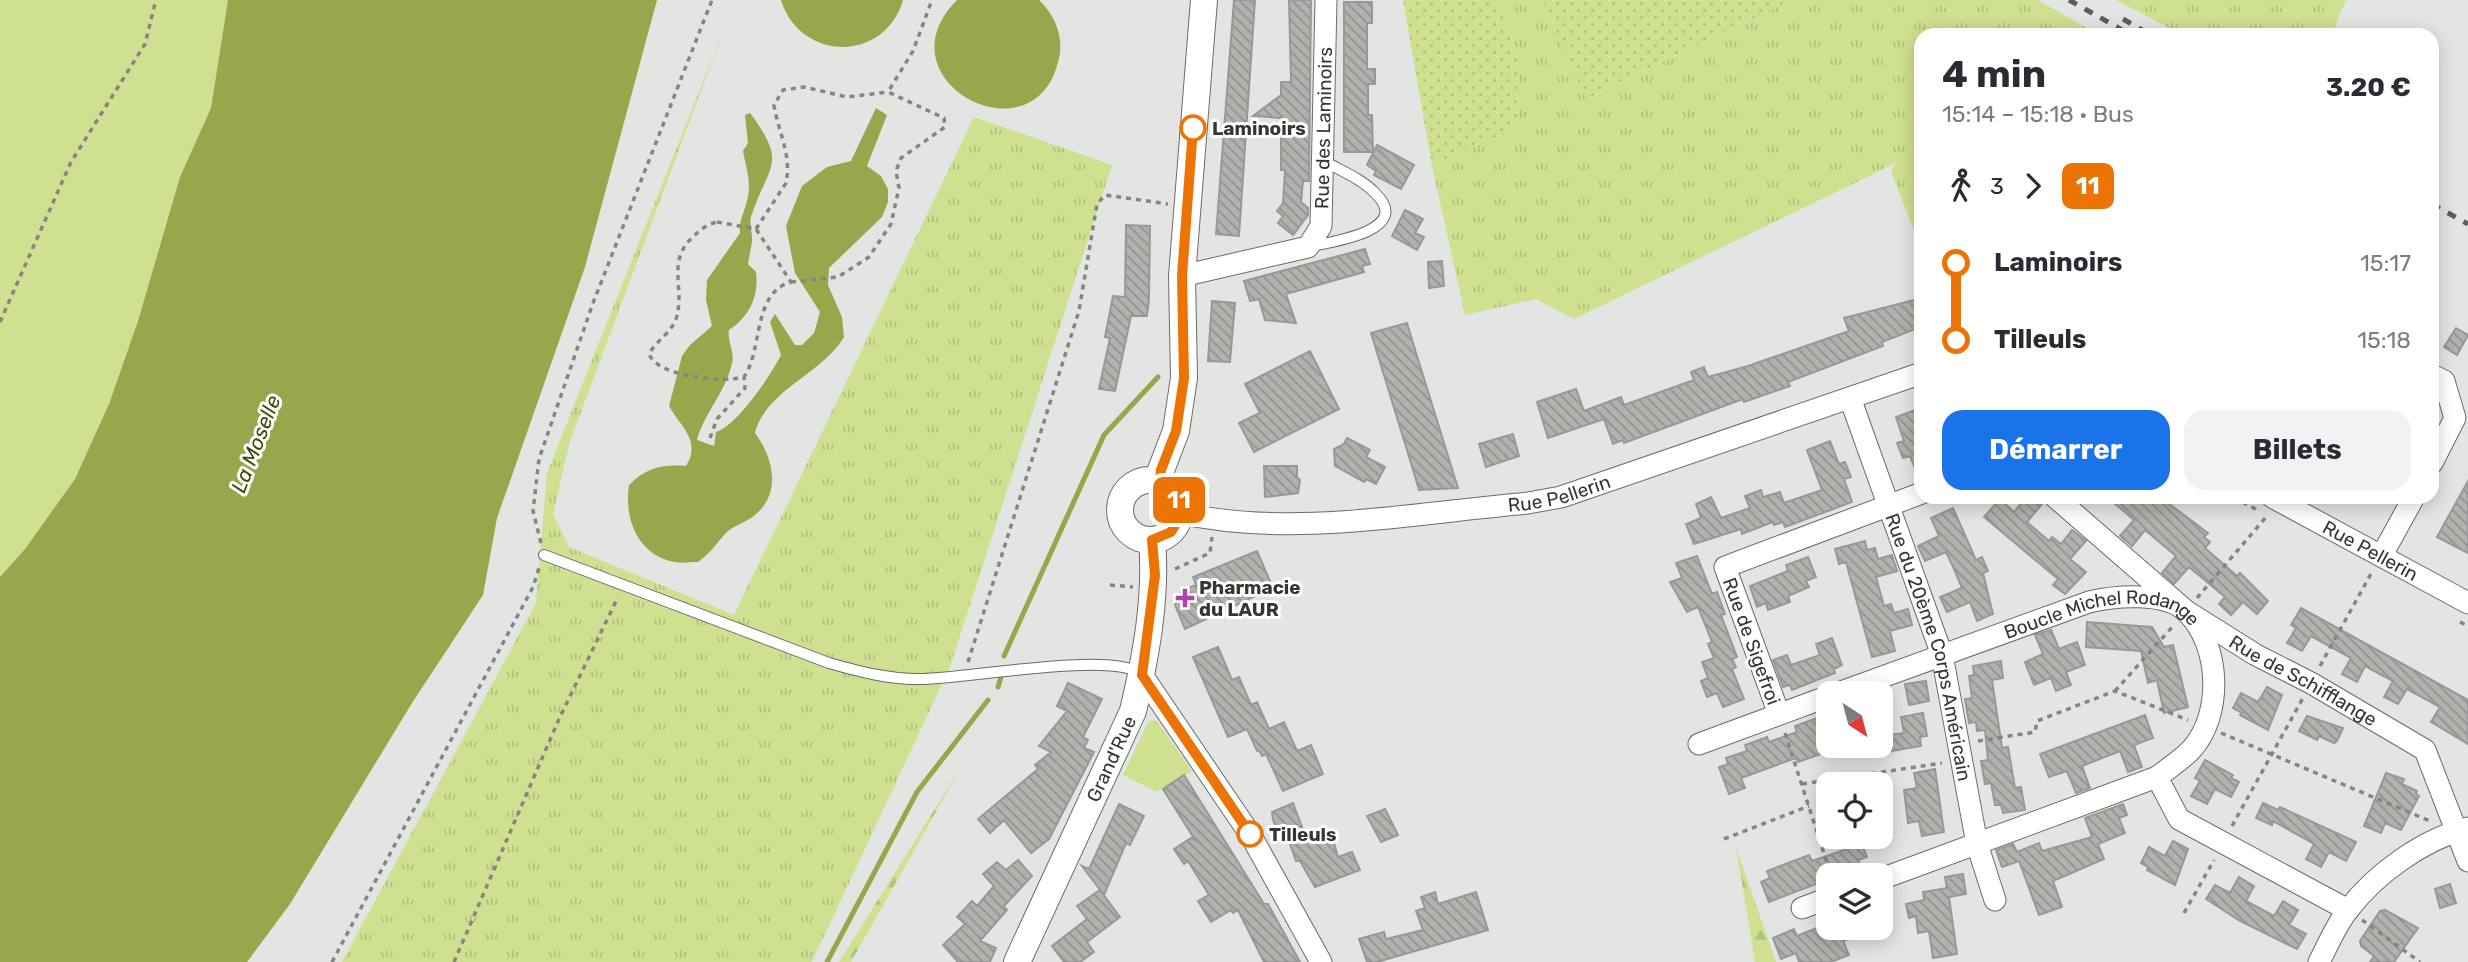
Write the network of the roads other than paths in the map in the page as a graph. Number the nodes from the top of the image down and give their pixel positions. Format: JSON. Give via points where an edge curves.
{"nodes":[{"id":1,"x":1204,"y":0,"type":"edge"},
{"id":2,"x":1326,"y":0,"type":"edge"},
{"id":3,"x":1324,"y":161,"type":"junction"},
{"id":4,"x":1308,"y":247,"type":"junction"},
{"id":5,"x":1182,"y":276,"type":"junction"},
{"id":6,"x":1914,"y":376,"type":"edge"},
{"id":7,"x":2439,"y":378,"type":"edge"},
{"id":8,"x":1850,"y":398,"type":"junction"},
{"id":9,"x":2439,"y":449,"type":"edge"},
{"id":10,"x":1160,"y":481,"type":"junction"},
{"id":11,"x":1914,"y":496,"type":"edge"},
{"id":12,"x":2063,"y":504,"type":"edge"},
{"id":13,"x":2285,"y":504,"type":"edge"},
{"id":14,"x":2410,"y":504,"type":"edge"},
{"id":15,"x":1890,"y":505,"type":"junction"},
{"id":16,"x":1180,"y":513,"type":"junction"},
{"id":17,"x":1152,"y":540,"type":"junction"},
{"id":18,"x":544,"y":555,"type":"road end"},
{"id":19,"x":2382,"y":555,"type":"junction"},
{"id":20,"x":2468,"y":603,"type":"edge"},
{"id":21,"x":2186,"y":611,"type":"junction"},
{"id":22,"x":1942,"y":655,"type":"junction"},
{"id":23,"x":1142,"y":675,"type":"junction"},
{"id":24,"x":1871,"y":681,"type":"edge"},
{"id":25,"x":1816,"y":701,"type":"edge"},
{"id":26,"x":1779,"y":714,"type":"junction"},
{"id":27,"x":1699,"y":744,"type":"dead end"},
{"id":28,"x":2157,"y":777,"type":"junction"},
{"id":29,"x":2462,"y":829,"type":"edge"},
{"id":30,"x":1977,"y":844,"type":"junction"},
{"id":31,"x":2468,"y":861,"type":"edge"},
{"id":32,"x":1893,"y":875,"type":"edge"},
{"id":33,"x":1995,"y":900,"type":"dead end"},
{"id":34,"x":1816,"y":903,"type":"edge"},
{"id":35,"x":1802,"y":908,"type":"dead end"},
{"id":36,"x":2348,"y":910,"type":"junction"},
{"id":37,"x":1017,"y":962,"type":"edge"},
{"id":38,"x":1321,"y":962,"type":"edge"},
{"id":39,"x":2319,"y":962,"type":"edge"}],
"edges":[{"from":1,"to":5,"type":"street"},
{"from":2,"to":3,"type":"street","name":"Rue des Laminoirs"},
{"from":3,"to":4,"type":"street","name":"Rue des Laminoirs","via":[[1321,226]]},
{"from":3,"to":4,"type":"lane","via":[[1373,190],[1385,212],[1381,224],[1371,231]]},
{"from":4,"to":5,"type":"street"},
{"from":5,"to":10,"type":"street","via":[[1184,378],[1176,431]]},
{"from":6,"to":8,"type":"street","name":"Rue Pellerin"},
{"from":7,"to":9,"type":"street","via":[[2444,381],[2455,418]]},
{"from":8,"to":15,"type":"street","name":"Rue du 20ème Corps Américain"},
{"from":8,"to":16,"type":"street","name":"Rue Pellerin","via":[[1608,482],[1528,503],[1285,525]]},
{"from":10,"to":16,"type":"street","via":[[1176,494]]},
{"from":10,"to":17,"type":"street","via":[[1132,485],[1121,501],[1126,529]]},
{"from":11,"to":15,"type":"street"},
{"from":12,"to":21,"type":"street","name":"Rue de Schifflange"},
{"from":13,"to":19,"type":"street","name":"Rue Pellerin"},
{"from":14,"to":19,"type":"street"},
{"from":15,"to":22,"type":"street","name":"Rue du 20ème Corps Américain"},
{"from":15,"to":26,"type":"street","name":"Rue de Sigefroi","via":[[1725,567]]},
{"from":16,"to":17,"type":"street","via":[[1171,532]]},
{"from":17,"to":23,"type":"street","name":"Grand'Rue","via":[[1155,575]]},
{"from":18,"to":23,"type":"lane","via":[[829,663],[876,676],[963,677],[1099,664],[1133,669]]},
{"from":19,"to":20,"type":"street","name":"Rue Pellerin"},
{"from":21,"to":22,"type":"street","name":"Boucle Michel Rodange","via":[[2157,599],[2118,596],[2089,602]]},
{"from":21,"to":28,"type":"street","name":"Boucle Michel Rodange","via":[[2202,636],[2214,694],[2206,727],[2191,750]]},
{"from":21,"to":29,"type":"street","name":"Rue de Schifflange","via":[[2425,750]]},
{"from":22,"to":24,"type":"street","name":"Boucle Michel Rodange"},
{"from":22,"to":30,"type":"street","name":"Rue du 20ème Corps Américain"},
{"from":23,"to":37,"type":"street","name":"Grand'Rue","via":[[1133,711]]},
{"from":23,"to":38,"type":"street","via":[[1250,834]]},
{"from":25,"to":26,"type":"street"},
{"from":26,"to":27,"type":"street"},
{"from":28,"to":30,"type":"street","name":"Boucle Michel Rodange"},
{"from":28,"to":36,"type":"street","via":[[2179,819]]},
{"from":29,"to":31,"type":"street","name":"Rue de Schifflange"},
{"from":29,"to":36,"type":"street","via":[[2414,852]]},
{"from":30,"to":32,"type":"street","name":"Boucle Michel Rodange"},
{"from":30,"to":33,"type":"street","name":"Rue du 20ème Corps Américain"},
{"from":34,"to":35,"type":"street"},
{"from":36,"to":39,"type":"street"}]}
